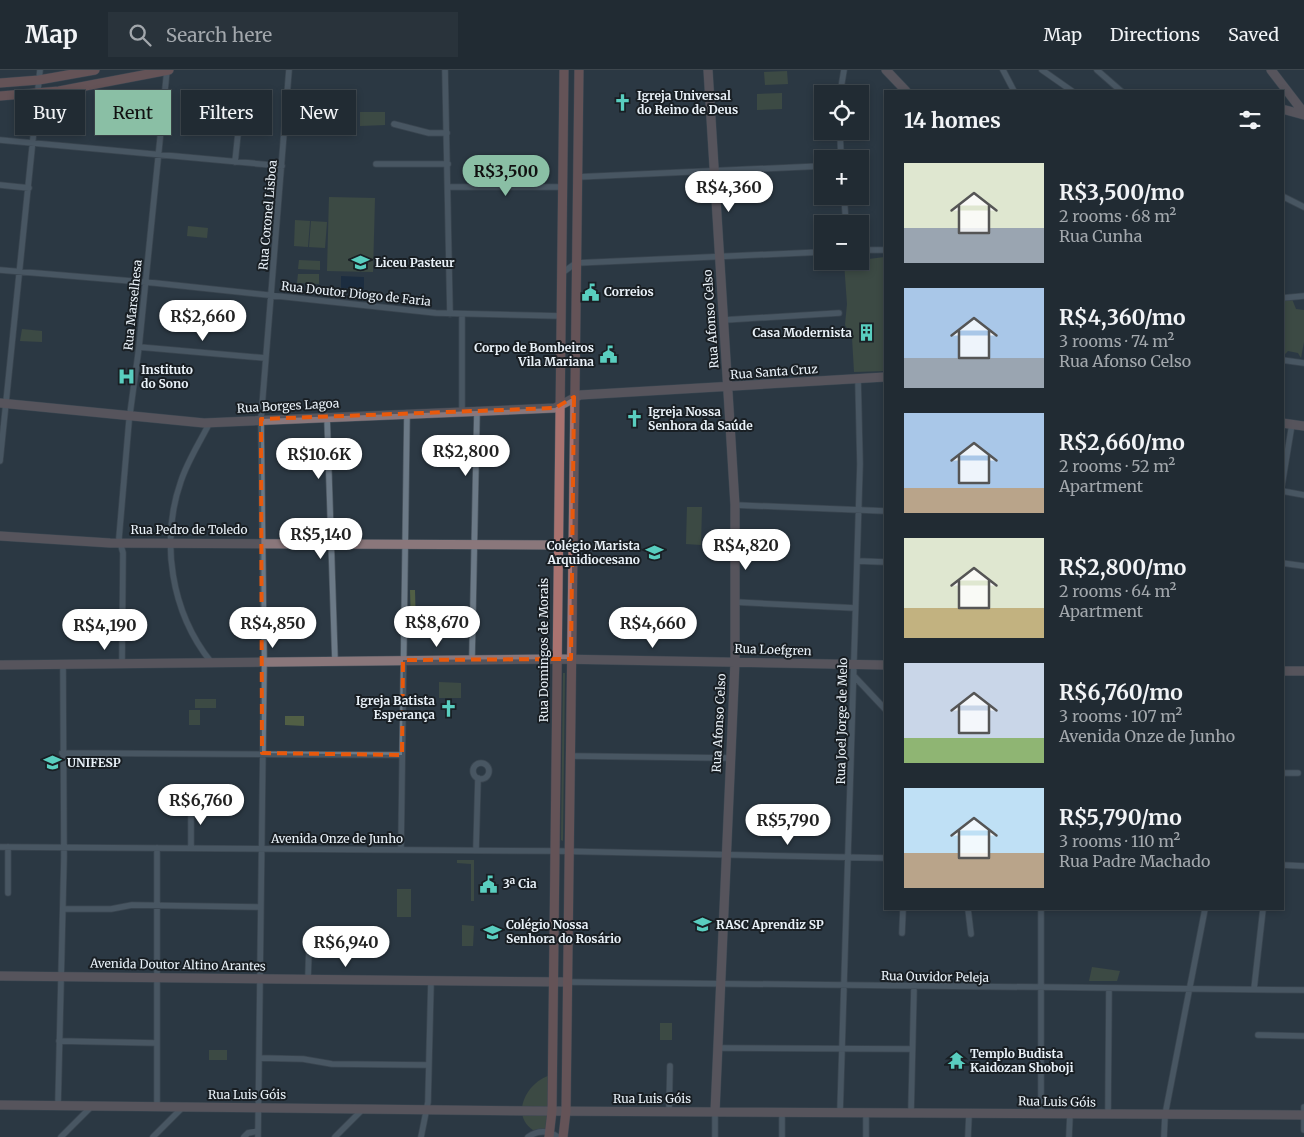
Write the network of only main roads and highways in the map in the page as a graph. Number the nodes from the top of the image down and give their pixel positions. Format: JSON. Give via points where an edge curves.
{"nodes":[{"id":1,"x":95,"y":70,"type":"edge"},
{"id":2,"x":167,"y":70,"type":"edge"},
{"id":3,"x":564,"y":70,"type":"edge"},
{"id":4,"x":579,"y":70,"type":"edge"},
{"id":5,"x":0,"y":83,"type":"edge"},
{"id":6,"x":0,"y":96,"type":"edge"},
{"id":7,"x":549,"y":1135,"type":"edge"},
{"id":8,"x":562,"y":1137,"type":"edge"}],
"edges":[{"from":1,"to":5,"type":"main road"},
{"from":2,"to":6,"type":"main road","via":[[38,94]]},
{"from":3,"to":7,"type":"main road","name":"Rua Domingos de Morais","via":[[552,1111]]},
{"from":4,"to":8,"type":"main road","via":[[566,1111]]}]}
